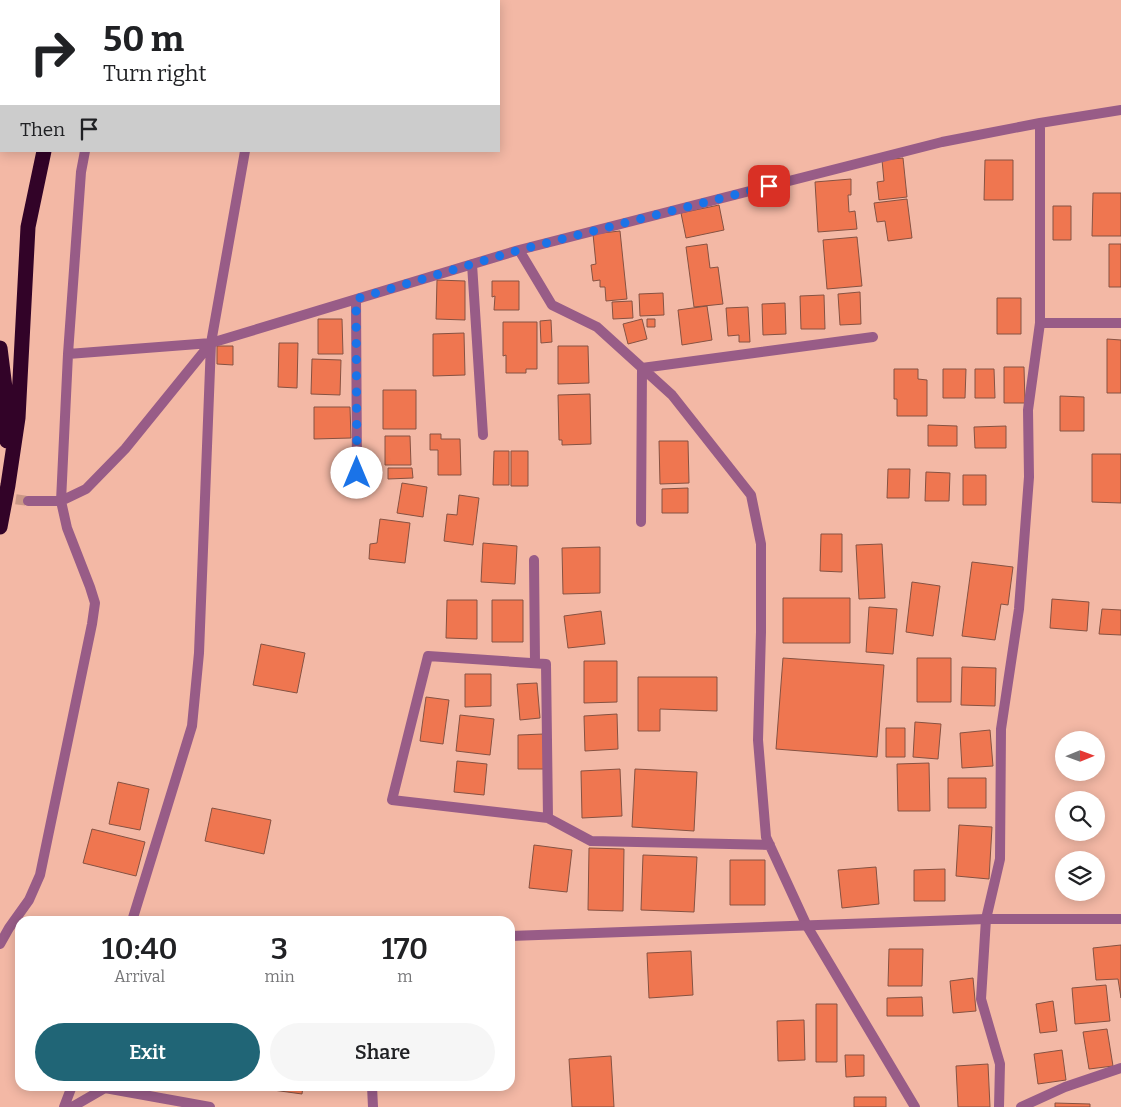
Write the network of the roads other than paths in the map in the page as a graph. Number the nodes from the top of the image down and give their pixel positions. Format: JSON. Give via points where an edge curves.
{"nodes":[{"id":1,"x":1121,"y":110,"type":"edge"},
{"id":2,"x":1040,"y":122,"type":"junction"},
{"id":3,"x":44,"y":152,"type":"edge"},
{"id":4,"x":85,"y":152,"type":"edge"},
{"id":5,"x":244,"y":152,"type":"edge"},
{"id":6,"x":519,"y":250,"type":"junction"},
{"id":7,"x":472,"y":264,"type":"junction"},
{"id":8,"x":356,"y":299,"type":"junction"},
{"id":9,"x":1040,"y":323,"type":"junction"},
{"id":10,"x":1121,"y":323,"type":"edge"},
{"id":11,"x":872,"y":337,"type":"dead end"},
{"id":12,"x":210,"y":343,"type":"junction"},
{"id":13,"x":0,"y":348,"type":"edge"},
{"id":14,"x":68,"y":354,"type":"junction"},
{"id":15,"x":642,"y":368,"type":"junction"},
{"id":16,"x":482,"y":435,"type":"dead end"},
{"id":17,"x":357,"y":473,"type":"dead end"},
{"id":18,"x":8,"y":485,"type":"junction"},
{"id":19,"x":28,"y":501,"type":"tunnel mouth"},
{"id":20,"x":62,"y":501,"type":"junction"},
{"id":21,"x":641,"y":522,"type":"dead end"},
{"id":22,"x":0,"y":527,"type":"edge"},
{"id":23,"x":534,"y":560,"type":"dead end"},
{"id":24,"x":535,"y":663,"type":"junction"},
{"id":25,"x":548,"y":818,"type":"junction"},
{"id":26,"x":770,"y":845,"type":"junction"},
{"id":27,"x":18,"y":916,"type":"edge"},
{"id":28,"x":134,"y":916,"type":"edge"},
{"id":29,"x":986,"y":919,"type":"junction"},
{"id":30,"x":1121,"y":919,"type":"edge"},
{"id":31,"x":15,"y":920,"type":"edge"},
{"id":32,"x":807,"y":926,"type":"junction"},
{"id":33,"x":515,"y":936,"type":"edge"},
{"id":34,"x":0,"y":944,"type":"edge"},
{"id":35,"x":1121,"y":1068,"type":"edge"},
{"id":36,"x":70,"y":1091,"type":"edge"},
{"id":37,"x":100,"y":1091,"type":"edge"},
{"id":38,"x":122,"y":1091,"type":"edge"},
{"id":39,"x":372,"y":1091,"type":"edge"},
{"id":40,"x":64,"y":1107,"type":"edge"},
{"id":41,"x":72,"y":1107,"type":"edge"},
{"id":42,"x":210,"y":1107,"type":"edge"},
{"id":43,"x":373,"y":1107,"type":"edge"},
{"id":44,"x":915,"y":1107,"type":"edge"},
{"id":45,"x":999,"y":1107,"type":"edge"},
{"id":46,"x":1021,"y":1107,"type":"edge"}],
"edges":[{"from":1,"to":2,"type":"street"},
{"from":2,"to":6,"type":"street","via":[[942,142]]},
{"from":2,"to":9,"type":"street"},
{"from":3,"to":18,"type":"highway","via":[[28,228],[18,418]]},
{"from":4,"to":14,"type":"street","via":[[80,172]]},
{"from":5,"to":12,"type":"street"},
{"from":6,"to":7,"type":"street"},
{"from":6,"to":15,"type":"street","via":[[552,305],[597,327]]},
{"from":7,"to":8,"type":"street"},
{"from":7,"to":16,"type":"street"},
{"from":8,"to":12,"type":"street"},
{"from":8,"to":17,"type":"street"},
{"from":9,"to":10,"type":"street"},
{"from":9,"to":29,"type":"street","via":[[1028,410],[1029,476],[1019,609],[1001,729],[1000,859]]},
{"from":11,"to":15,"type":"street"},
{"from":12,"to":14,"type":"street"},
{"from":12,"to":20,"type":"street","via":[[125,449],[86,489]]},
{"from":12,"to":28,"type":"street","via":[[199,653],[192,726]]},
{"from":13,"to":18,"type":"highway","via":[[5,388]]},
{"from":14,"to":20,"type":"street"},
{"from":15,"to":21,"type":"street"},
{"from":15,"to":26,"type":"street","via":[[672,396],[751,495],[761,544],[758,740],[766,837]]},
{"from":18,"to":22,"type":"highway"},
{"from":19,"to":20,"type":"street"},
{"from":20,"to":27,"type":"street","via":[[67,528],[94,603],[92,624],[40,875]]},
{"from":23,"to":24,"type":"street"},
{"from":24,"to":25,"type":"street","via":[[546,664]]},
{"from":24,"to":25,"type":"street","via":[[428,656],[392,800]]},
{"from":25,"to":26,"type":"street","via":[[591,841]]},
{"from":26,"to":32,"type":"street"},
{"from":29,"to":30,"type":"street"},
{"from":29,"to":32,"type":"street"},
{"from":29,"to":45,"type":"street","via":[[981,999],[1000,1064]]},
{"from":31,"to":34,"type":"street"},
{"from":32,"to":33,"type":"street"},
{"from":32,"to":44,"type":"street"},
{"from":35,"to":46,"type":"street","via":[[1065,1087]]},
{"from":36,"to":40,"type":"street"},
{"from":37,"to":41,"type":"street"},
{"from":38,"to":42,"type":"street"},
{"from":39,"to":43,"type":"street"}]}
